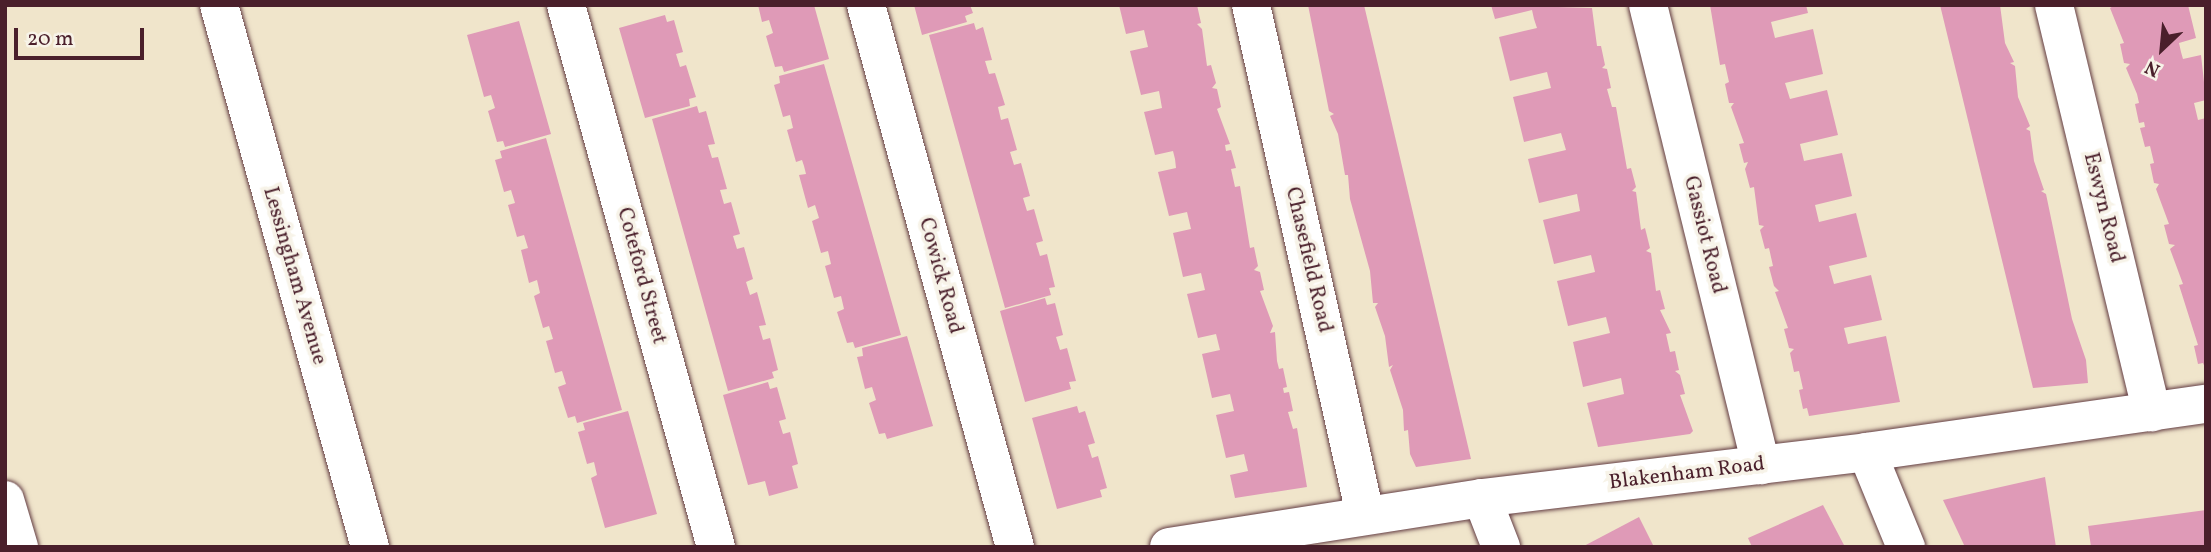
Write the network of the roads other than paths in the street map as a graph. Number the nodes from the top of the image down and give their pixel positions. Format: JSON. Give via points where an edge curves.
{"nodes":[{"id":1,"x":219,"y":5,"type":"edge"},
{"id":2,"x":566,"y":5,"type":"edge"},
{"id":3,"x":866,"y":5,"type":"edge"},
{"id":4,"x":1251,"y":5,"type":"edge"},
{"id":5,"x":1648,"y":5,"type":"edge"},
{"id":6,"x":2054,"y":5,"type":"edge"},
{"id":7,"x":2206,"y":404,"type":"edge"},
{"id":8,"x":2152,"y":412,"type":"junction"},
{"id":9,"x":1867,"y":452,"type":"junction"},
{"id":10,"x":1760,"y":465,"type":"junction"},
{"id":11,"x":1482,"y":498,"type":"junction"},
{"id":12,"x":5,"y":500,"type":"edge"},
{"id":13,"x":1364,"y":514,"type":"junction"},
{"id":14,"x":19,"y":547,"type":"edge"},
{"id":15,"x":370,"y":547,"type":"edge"},
{"id":16,"x":716,"y":547,"type":"edge"},
{"id":17,"x":1015,"y":547,"type":"edge"},
{"id":18,"x":1168,"y":547,"type":"edge"},
{"id":19,"x":1501,"y":547,"type":"edge"},
{"id":20,"x":1906,"y":547,"type":"edge"}],
"edges":[{"from":1,"to":15,"type":"street","name":"Lessingham Avenue"},
{"from":2,"to":16,"type":"street","name":"Coteford Street"},
{"from":3,"to":17,"type":"street","name":"Cowick Road"},
{"from":4,"to":13,"type":"street","name":"Chasefield Road"},
{"from":5,"to":10,"type":"street","name":"Gassiot Road"},
{"from":6,"to":8,"type":"street","name":"Eswyn Road"},
{"from":7,"to":8,"type":"street","name":"Blakenham Road"},
{"from":8,"to":9,"type":"street","name":"Blakenham Road"},
{"from":9,"to":10,"type":"street","name":"Blakenham Road"},
{"from":9,"to":20,"type":"street"},
{"from":10,"to":11,"type":"street","name":"Blakenham Road"},
{"from":11,"to":13,"type":"street","name":"Blakenham Road"},
{"from":11,"to":19,"type":"street"},
{"from":12,"to":14,"type":"street"},
{"from":13,"to":18,"type":"street","name":"Blakenham Road"}]}
